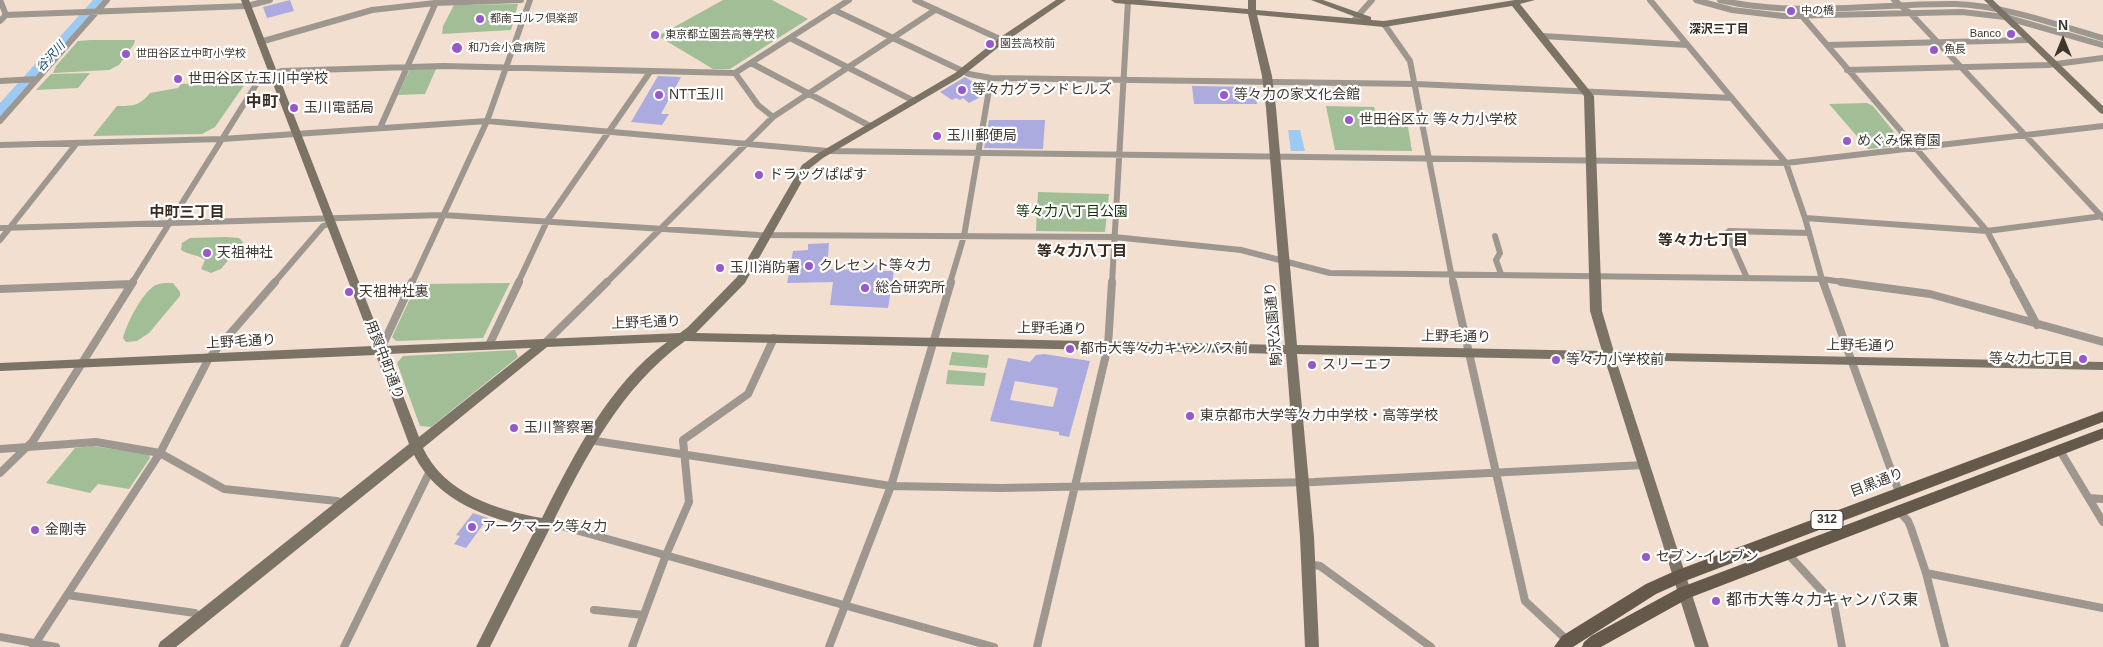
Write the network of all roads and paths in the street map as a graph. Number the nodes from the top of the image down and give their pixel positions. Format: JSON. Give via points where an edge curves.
{"nodes":[{"id":1,"x":0,"y":0,"type":"edge"},
{"id":2,"x":107,"y":0,"type":"edge"},
{"id":3,"x":270,"y":0,"type":"edge"},
{"id":4,"x":372,"y":0,"type":"edge"},
{"id":5,"x":522,"y":0,"type":"edge"},
{"id":6,"x":530,"y":0,"type":"edge"},
{"id":7,"x":849,"y":0,"type":"edge"},
{"id":8,"x":915,"y":0,"type":"edge"},
{"id":9,"x":1062,"y":0,"type":"edge"},
{"id":10,"x":1115,"y":0,"type":"edge"},
{"id":11,"x":1252,"y":0,"type":"edge"},
{"id":12,"x":1315,"y":0,"type":"edge"},
{"id":13,"x":1372,"y":0,"type":"edge"},
{"id":14,"x":1531,"y":0,"type":"edge"},
{"id":15,"x":1650,"y":0,"type":"edge"},
{"id":16,"x":1696,"y":0,"type":"edge"},
{"id":17,"x":1720,"y":0,"type":"edge"},
{"id":18,"x":1894,"y":0,"type":"edge"},
{"id":19,"x":1988,"y":0,"type":"edge"},
{"id":20,"x":1128,"y":1,"type":"edge"},
{"id":21,"x":1513,"y":1,"type":"edge"},
{"id":22,"x":436,"y":2,"type":"edge"},
{"id":23,"x":246,"y":3,"type":"edge"},
{"id":24,"x":1902,"y":6,"type":"junction"},
{"id":25,"x":1796,"y":9,"type":"junction"},
{"id":26,"x":1997,"y":9,"type":"junction"},
{"id":27,"x":372,"y":10,"type":"junction"},
{"id":28,"x":834,"y":10,"type":"junction"},
{"id":29,"x":935,"y":10,"type":"junction"},
{"id":30,"x":96,"y":12,"type":"junction"},
{"id":31,"x":1252,"y":12,"type":"junction"},
{"id":32,"x":1911,"y":14,"type":"junction"},
{"id":33,"x":5,"y":15,"type":"junction"},
{"id":34,"x":1359,"y":15,"type":"junction"},
{"id":35,"x":1802,"y":16,"type":"junction"},
{"id":36,"x":2005,"y":17,"type":"junction"},
{"id":37,"x":0,"y":21,"type":"edge"},
{"id":38,"x":1351,"y":22,"type":"junction"},
{"id":39,"x":1384,"y":24,"type":"junction"},
{"id":40,"x":1543,"y":36,"type":"junction"},
{"id":41,"x":790,"y":38,"type":"junction"},
{"id":42,"x":893,"y":38,"type":"junction"},
{"id":43,"x":2103,"y":38,"type":"edge"},
{"id":44,"x":1002,"y":40,"type":"junction"},
{"id":45,"x":2029,"y":40,"type":"junction"},
{"id":46,"x":260,"y":42,"type":"junction"},
{"id":47,"x":1937,"y":42,"type":"junction"},
{"id":48,"x":1688,"y":45,"type":"junction"},
{"id":49,"x":1827,"y":45,"type":"junction"},
{"id":50,"x":2103,"y":45,"type":"edge"},
{"id":51,"x":2103,"y":58,"type":"edge"},
{"id":52,"x":751,"y":63,"type":"junction"},
{"id":53,"x":2054,"y":64,"type":"junction"},
{"id":54,"x":407,"y":66,"type":"junction"},
{"id":55,"x":507,"y":67,"type":"junction"},
{"id":56,"x":848,"y":67,"type":"junction"},
{"id":57,"x":1960,"y":67,"type":"junction"},
{"id":58,"x":1848,"y":70,"type":"junction"},
{"id":59,"x":963,"y":71,"type":"junction"},
{"id":60,"x":650,"y":72,"type":"junction"},
{"id":61,"x":273,"y":73,"type":"junction"},
{"id":62,"x":735,"y":73,"type":"junction"},
{"id":63,"x":991,"y":78,"type":"junction"},
{"id":64,"x":32,"y":79,"type":"junction"},
{"id":65,"x":1123,"y":80,"type":"junction"},
{"id":66,"x":0,"y":81,"type":"edge"},
{"id":67,"x":1267,"y":82,"type":"junction"},
{"id":68,"x":1416,"y":84,"type":"junction"},
{"id":69,"x":1588,"y":92,"type":"junction"},
{"id":70,"x":808,"y":94,"type":"junction"},
{"id":71,"x":1732,"y":98,"type":"junction"},
{"id":72,"x":914,"y":102,"type":"junction"},
{"id":73,"x":2103,"y":111,"type":"edge"},
{"id":74,"x":773,"y":117,"type":"junction"},
{"id":75,"x":0,"y":120,"type":"edge"},
{"id":76,"x":486,"y":121,"type":"junction"},
{"id":77,"x":870,"y":126,"type":"junction"},
{"id":78,"x":2103,"y":126,"type":"edge"},
{"id":79,"x":380,"y":128,"type":"junction"},
{"id":80,"x":608,"y":131,"type":"junction"},
{"id":81,"x":298,"y":134,"type":"junction"},
{"id":82,"x":2025,"y":135,"type":"junction"},
{"id":83,"x":222,"y":139,"type":"junction"},
{"id":84,"x":76,"y":143,"type":"junction"},
{"id":85,"x":748,"y":143,"type":"junction"},
{"id":86,"x":0,"y":145,"type":"edge"},
{"id":87,"x":1916,"y":148,"type":"junction"},
{"id":88,"x":828,"y":151,"type":"junction"},
{"id":89,"x":978,"y":153,"type":"junction"},
{"id":90,"x":1118,"y":154,"type":"junction"},
{"id":91,"x":1276,"y":157,"type":"junction"},
{"id":92,"x":1429,"y":159,"type":"junction"},
{"id":93,"x":1592,"y":161,"type":"junction"},
{"id":94,"x":1786,"y":163,"type":"junction"},
{"id":95,"x":443,"y":216,"type":"junction"},
{"id":96,"x":2103,"y":217,"type":"edge"},
{"id":97,"x":1805,"y":218,"type":"junction"},
{"id":98,"x":331,"y":221,"type":"junction"},
{"id":99,"x":547,"y":222,"type":"junction"},
{"id":100,"x":171,"y":223,"type":"junction"},
{"id":101,"x":0,"y":228,"type":"edge"},
{"id":102,"x":9,"y":228,"type":"junction"},
{"id":103,"x":661,"y":229,"type":"junction"},
{"id":104,"x":1986,"y":231,"type":"junction"},
{"id":105,"x":1809,"y":233,"type":"junction"},
{"id":106,"x":766,"y":234,"type":"junction"},
{"id":107,"x":964,"y":236,"type":"junction"},
{"id":108,"x":1495,"y":236,"type":"dead end"},
{"id":109,"x":1114,"y":237,"type":"junction"},
{"id":110,"x":0,"y":240,"type":"edge"},
{"id":111,"x":1284,"y":262,"type":"junction"},
{"id":112,"x":1451,"y":273,"type":"junction"},
{"id":113,"x":1501,"y":274,"type":"junction"},
{"id":114,"x":1595,"y":275,"type":"junction"},
{"id":115,"x":1747,"y":278,"type":"junction"},
{"id":116,"x":1822,"y":279,"type":"junction"},
{"id":117,"x":131,"y":284,"type":"junction"},
{"id":118,"x":0,"y":289,"type":"edge"},
{"id":119,"x":2037,"y":325,"type":"junction"},
{"id":120,"x":681,"y":337,"type":"junction"},
{"id":121,"x":774,"y":338,"type":"junction"},
{"id":122,"x":934,"y":341,"type":"junction"},
{"id":123,"x":546,"y":342,"type":"junction"},
{"id":124,"x":2103,"y":342,"type":"edge"},
{"id":125,"x":488,"y":345,"type":"junction"},
{"id":126,"x":1108,"y":346,"type":"junction"},
{"id":127,"x":1292,"y":349,"type":"junction"},
{"id":128,"x":380,"y":350,"type":"junction"},
{"id":129,"x":1469,"y":352,"type":"junction"},
{"id":130,"x":1608,"y":355,"type":"junction"},
{"id":131,"x":209,"y":358,"type":"junction"},
{"id":132,"x":1852,"y":361,"type":"junction"},
{"id":133,"x":82,"y":364,"type":"junction"},
{"id":134,"x":2103,"y":366,"type":"edge"},
{"id":135,"x":0,"y":367,"type":"edge"},
{"id":136,"x":2103,"y":416,"type":"edge"},
{"id":137,"x":2103,"y":433,"type":"edge"},
{"id":138,"x":589,"y":440,"type":"junction"},
{"id":139,"x":416,"y":446,"type":"junction"},
{"id":140,"x":28,"y":447,"type":"junction"},
{"id":141,"x":0,"y":449,"type":"edge"},
{"id":142,"x":2059,"y":449,"type":"junction"},
{"id":143,"x":160,"y":453,"type":"junction"},
{"id":144,"x":684,"y":455,"type":"junction"},
{"id":145,"x":1644,"y":465,"type":"junction"},
{"id":146,"x":430,"y":471,"type":"junction"},
{"id":147,"x":0,"y":473,"type":"edge"},
{"id":148,"x":1496,"y":473,"type":"junction"},
{"id":149,"x":1302,"y":482,"type":"junction"},
{"id":150,"x":891,"y":486,"type":"junction"},
{"id":151,"x":1075,"y":486,"type":"junction"},
{"id":152,"x":1899,"y":492,"type":"junction"},
{"id":153,"x":2088,"y":498,"type":"junction"},
{"id":154,"x":2103,"y":498,"type":"edge"},
{"id":155,"x":344,"y":504,"type":"junction"},
{"id":156,"x":1898,"y":510,"type":"junction"},
{"id":157,"x":2103,"y":522,"type":"edge"},
{"id":158,"x":544,"y":524,"type":"junction"},
{"id":159,"x":1787,"y":554,"type":"junction"},
{"id":160,"x":666,"y":555,"type":"junction"},
{"id":161,"x":1308,"y":564,"type":"junction"},
{"id":162,"x":1926,"y":573,"type":"junction"},
{"id":163,"x":1680,"y":576,"type":"junction"},
{"id":164,"x":1684,"y":593,"type":"junction"},
{"id":165,"x":67,"y":595,"type":"junction"},
{"id":166,"x":845,"y":606,"type":"junction"},
{"id":167,"x":2103,"y":608,"type":"edge"},
{"id":168,"x":594,"y":610,"type":"dead end"},
{"id":169,"x":644,"y":615,"type":"junction"},
{"id":170,"x":201,"y":618,"type":"junction"},
{"id":171,"x":0,"y":637,"type":"edge"},
{"id":172,"x":1565,"y":644,"type":"edge"},
{"id":173,"x":34,"y":645,"type":"edge"},
{"id":174,"x":56,"y":647,"type":"edge"},
{"id":175,"x":165,"y":647,"type":"edge"},
{"id":176,"x":344,"y":647,"type":"edge"},
{"id":177,"x":483,"y":647,"type":"edge"},
{"id":178,"x":632,"y":647,"type":"edge"},
{"id":179,"x":830,"y":647,"type":"edge"},
{"id":180,"x":994,"y":647,"type":"edge"},
{"id":181,"x":1037,"y":647,"type":"edge"},
{"id":182,"x":1312,"y":647,"type":"edge"},
{"id":183,"x":1431,"y":647,"type":"edge"},
{"id":184,"x":1590,"y":647,"type":"edge"},
{"id":185,"x":1702,"y":647,"type":"edge"},
{"id":186,"x":1842,"y":647,"type":"edge"},
{"id":187,"x":1945,"y":647,"type":"edge"}],
"edges":[{"from":1,"to":33,"type":"street"},
{"from":2,"to":30,"type":"street"},
{"from":3,"to":23,"type":"street"},
{"from":4,"to":27,"type":"street"},
{"from":5,"to":22,"type":"street"},
{"from":6,"to":55,"type":"street"},
{"from":7,"to":28,"type":"street"},
{"from":8,"to":29,"type":"street"},
{"from":9,"to":44,"type":"street"},
{"from":10,"to":20,"type":"street"},
{"from":11,"to":31,"type":"street","name":"駒沢公園通り"},
{"from":12,"to":34,"type":"street"},
{"from":13,"to":34,"type":"street"},
{"from":14,"to":21,"type":"street"},
{"from":15,"to":48,"type":"street"},
{"from":16,"to":35,"type":"street","via":[[1755,14]]},
{"from":17,"to":25,"type":"street","via":[[1745,6]]},
{"from":18,"to":24,"type":"street"},
{"from":19,"to":26,"type":"street"},
{"from":20,"to":31,"type":"street"},
{"from":20,"to":65,"type":"street"},
{"from":21,"to":39,"type":"street"},
{"from":21,"to":40,"type":"street"},
{"from":22,"to":27,"type":"street"},
{"from":22,"to":54,"type":"street"},
{"from":23,"to":30,"type":"street"},
{"from":23,"to":46,"type":"street","name":"用賀中町通り"},
{"from":24,"to":25,"type":"street"},
{"from":24,"to":26,"type":"street","via":[[1957,4]]},
{"from":24,"to":32,"type":"street"},
{"from":25,"to":35,"type":"street"},
{"from":26,"to":36,"type":"street"},
{"from":26,"to":43,"type":"street"},
{"from":27,"to":46,"type":"street"},
{"from":28,"to":41,"type":"street"},
{"from":28,"to":42,"type":"street"},
{"from":29,"to":42,"type":"street"},
{"from":29,"to":44,"type":"street"},
{"from":30,"to":33,"type":"street"},
{"from":30,"to":64,"type":"street"},
{"from":31,"to":38,"type":"street"},
{"from":31,"to":67,"type":"street","name":"駒沢公園通り"},
{"from":32,"to":35,"type":"street"},
{"from":32,"to":36,"type":"street","via":[[1962,12]]},
{"from":32,"to":47,"type":"street"},
{"from":33,"to":37,"type":"street"},
{"from":34,"to":38,"type":"street"},
{"from":34,"to":39,"type":"street"},
{"from":35,"to":49,"type":"street"},
{"from":36,"to":45,"type":"street"},
{"from":36,"to":50,"type":"street"},
{"from":38,"to":39,"type":"street"},
{"from":39,"to":68,"type":"street","via":[[1410,61]]},
{"from":40,"to":48,"type":"street"},
{"from":40,"to":69,"type":"street"},
{"from":41,"to":52,"type":"street"},
{"from":41,"to":56,"type":"street"},
{"from":42,"to":56,"type":"street"},
{"from":42,"to":59,"type":"street"},
{"from":44,"to":59,"type":"street"},
{"from":45,"to":47,"type":"street"},
{"from":45,"to":53,"type":"street"},
{"from":46,"to":61,"type":"street","name":"用賀中町通り"},
{"from":47,"to":49,"type":"street"},
{"from":47,"to":57,"type":"street"},
{"from":48,"to":71,"type":"street"},
{"from":49,"to":58,"type":"street"},
{"from":51,"to":53,"type":"street"},
{"from":52,"to":62,"type":"street"},
{"from":52,"to":70,"type":"street"},
{"from":53,"to":57,"type":"street"},
{"from":53,"to":73,"type":"street"},
{"from":54,"to":55,"type":"street"},
{"from":54,"to":61,"type":"street"},
{"from":54,"to":79,"type":"street"},
{"from":55,"to":60,"type":"street"},
{"from":55,"to":76,"type":"street"},
{"from":56,"to":70,"type":"street"},
{"from":56,"to":72,"type":"street"},
{"from":57,"to":58,"type":"street"},
{"from":57,"to":82,"type":"street"},
{"from":58,"to":87,"type":"street"},
{"from":59,"to":63,"type":"street"},
{"from":59,"to":72,"type":"street"},
{"from":60,"to":62,"type":"street"},
{"from":60,"to":80,"type":"street"},
{"from":61,"to":81,"type":"street","name":"用賀中町通り"},
{"from":61,"to":83,"type":"street","via":[[260,80]]},
{"from":62,"to":74,"type":"street","via":[[758,105]]},
{"from":63,"to":65,"type":"street"},
{"from":63,"to":89,"type":"street"},
{"from":64,"to":66,"type":"street"},
{"from":64,"to":75,"type":"street"},
{"from":65,"to":67,"type":"street"},
{"from":65,"to":90,"type":"street"},
{"from":67,"to":68,"type":"street"},
{"from":67,"to":91,"type":"street","name":"駒沢公園通り"},
{"from":68,"to":69,"type":"street"},
{"from":68,"to":92,"type":"street"},
{"from":69,"to":71,"type":"street"},
{"from":69,"to":93,"type":"street"},
{"from":70,"to":74,"type":"street"},
{"from":70,"to":77,"type":"street"},
{"from":71,"to":94,"type":"street"},
{"from":72,"to":77,"type":"street"},
{"from":74,"to":85,"type":"street"},
{"from":76,"to":79,"type":"street"},
{"from":76,"to":80,"type":"street"},
{"from":76,"to":95,"type":"street"},
{"from":77,"to":88,"type":"street"},
{"from":78,"to":82,"type":"street"},
{"from":79,"to":81,"type":"street"},
{"from":80,"to":85,"type":"street"},
{"from":80,"to":99,"type":"street"},
{"from":81,"to":83,"type":"street"},
{"from":81,"to":98,"type":"street","name":"用賀中町通り"},
{"from":82,"to":87,"type":"street"},
{"from":82,"to":96,"type":"street"},
{"from":83,"to":84,"type":"street"},
{"from":83,"to":100,"type":"street"},
{"from":84,"to":86,"type":"street"},
{"from":84,"to":102,"type":"street"},
{"from":85,"to":88,"type":"street"},
{"from":85,"to":103,"type":"street"},
{"from":87,"to":94,"type":"street"},
{"from":87,"to":104,"type":"street"},
{"from":88,"to":89,"type":"street"},
{"from":88,"to":106,"type":"street","via":[[802,170]]},
{"from":89,"to":90,"type":"street"},
{"from":89,"to":107,"type":"street"},
{"from":90,"to":91,"type":"street"},
{"from":90,"to":109,"type":"street"},
{"from":91,"to":92,"type":"street"},
{"from":91,"to":111,"type":"street","name":"駒沢公園通り"},
{"from":92,"to":93,"type":"street"},
{"from":92,"to":112,"type":"street"},
{"from":93,"to":94,"type":"street"},
{"from":93,"to":114,"type":"street"},
{"from":94,"to":97,"type":"street"},
{"from":95,"to":98,"type":"street"},
{"from":95,"to":99,"type":"street"},
{"from":95,"to":128,"type":"street"},
{"from":96,"to":104,"type":"street"},
{"from":97,"to":104,"type":"street"},
{"from":97,"to":105,"type":"street"},
{"from":98,"to":100,"type":"street"},
{"from":98,"to":128,"type":"street","name":"用賀中町通り"},
{"from":98,"to":131,"type":"street"},
{"from":99,"to":103,"type":"street"},
{"from":99,"to":125,"type":"street"},
{"from":100,"to":102,"type":"street"},
{"from":100,"to":117,"type":"street"},
{"from":101,"to":102,"type":"street"},
{"from":102,"to":110,"type":"street"},
{"from":103,"to":106,"type":"street"},
{"from":103,"to":123,"type":"street"},
{"from":104,"to":119,"type":"street"},
{"from":105,"to":115,"type":"street","via":[[1729,230],[1727,233]]},
{"from":105,"to":116,"type":"street"},
{"from":106,"to":107,"type":"street"},
{"from":106,"to":120,"type":"street","via":[[733,289]]},
{"from":107,"to":109,"type":"street"},
{"from":107,"to":122,"type":"street"},
{"from":108,"to":113,"type":"street","via":[[1500,253],[1496,260]]},
{"from":109,"to":111,"type":"street","via":[[1241,250]]},
{"from":109,"to":126,"type":"street"},
{"from":111,"to":112,"type":"street","via":[[1330,273]]},
{"from":111,"to":127,"type":"street","name":"駒沢公園通り"},
{"from":112,"to":113,"type":"street"},
{"from":112,"to":129,"type":"street"},
{"from":113,"to":114,"type":"street"},
{"from":114,"to":115,"type":"street"},
{"from":114,"to":130,"type":"street","via":[[1596,311]]},
{"from":115,"to":116,"type":"street"},
{"from":116,"to":119,"type":"street","via":[[1930,294]]},
{"from":116,"to":132,"type":"street"},
{"from":117,"to":118,"type":"street"},
{"from":117,"to":133,"type":"street"},
{"from":119,"to":124,"type":"street"},
{"from":120,"to":121,"type":"street","name":"上野毛通り"},
{"from":120,"to":123,"type":"street","name":"上野毛通り"},
{"from":120,"to":138,"type":"street","via":[[625,390]]},
{"from":121,"to":122,"type":"street","name":"上野毛通り"},
{"from":121,"to":144,"type":"street","via":[[748,394],[683,440]]},
{"from":122,"to":126,"type":"street","name":"上野毛通り"},
{"from":122,"to":150,"type":"street"},
{"from":123,"to":125,"type":"street","name":"上野毛通り"},
{"from":123,"to":139,"type":"street"},
{"from":125,"to":128,"type":"street","name":"上野毛通り"},
{"from":126,"to":127,"type":"street","name":"上野毛通り"},
{"from":126,"to":151,"type":"street"},
{"from":127,"to":129,"type":"street","name":"上野毛通り"},
{"from":127,"to":149,"type":"street","name":"駒沢公園通り"},
{"from":128,"to":131,"type":"street","name":"上野毛通り"},
{"from":128,"to":139,"type":"street","name":"用賀中町通り"},
{"from":129,"to":130,"type":"street","name":"上野毛通り"},
{"from":129,"to":148,"type":"street"},
{"from":130,"to":132,"type":"street","name":"上野毛通り"},
{"from":130,"to":145,"type":"street"},
{"from":131,"to":133,"type":"street","name":"上野毛通り"},
{"from":131,"to":143,"type":"street"},
{"from":132,"to":134,"type":"street","name":"上野毛通り"},
{"from":132,"to":152,"type":"street"},
{"from":133,"to":135,"type":"street","name":"上野毛通り"},
{"from":133,"to":140,"type":"street"},
{"from":136,"to":152,"type":"main road","name":"目黒通り","number":"312"},
{"from":137,"to":142,"type":"main road","number":"312"},
{"from":138,"to":144,"type":"street"},
{"from":138,"to":158,"type":"street"},
{"from":139,"to":146,"type":"street","name":"用賀中町通り"},
{"from":139,"to":155,"type":"street"},
{"from":140,"to":141,"type":"street"},
{"from":140,"to":143,"type":"street","via":[[96,442]]},
{"from":140,"to":147,"type":"street"},
{"from":142,"to":153,"type":"street"},
{"from":142,"to":156,"type":"main road","number":"312"},
{"from":143,"to":155,"type":"street","via":[[224,489]]},
{"from":143,"to":165,"type":"street"},
{"from":144,"to":150,"type":"street"},
{"from":144,"to":160,"type":"street","via":[[689,502]]},
{"from":145,"to":148,"type":"street"},
{"from":145,"to":163,"type":"street"},
{"from":146,"to":158,"type":"street","name":"用賀中町通り","via":[[448,488],[472,503]]},
{"from":146,"to":176,"type":"street"},
{"from":148,"to":149,"type":"street"},
{"from":148,"to":172,"type":"street","via":[[1524,601]]},
{"from":149,"to":151,"type":"street"},
{"from":149,"to":161,"type":"street","name":"駒沢公園通り"},
{"from":150,"to":151,"type":"street"},
{"from":150,"to":166,"type":"street"},
{"from":151,"to":181,"type":"street"},
{"from":152,"to":163,"type":"main road","name":"目黒通り","number":"312"},
{"from":153,"to":154,"type":"street"},
{"from":153,"to":157,"type":"street"},
{"from":155,"to":170,"type":"street"},
{"from":156,"to":159,"type":"main road","number":"312"},
{"from":156,"to":162,"type":"street","via":[[1908,521]]},
{"from":158,"to":160,"type":"street"},
{"from":158,"to":177,"type":"street"},
{"from":159,"to":164,"type":"main road","number":"312"},
{"from":159,"to":186,"type":"street","via":[[1834,604]]},
{"from":160,"to":166,"type":"street"},
{"from":160,"to":169,"type":"street"},
{"from":161,"to":182,"type":"street","name":"駒沢公園通り"},
{"from":161,"to":183,"type":"street","via":[[1320,566]]},
{"from":162,"to":167,"type":"street"},
{"from":162,"to":187,"type":"street"},
{"from":163,"to":164,"type":"street"},
{"from":163,"to":172,"type":"main road","name":"目黒通り","number":"312","via":[[1651,589]]},
{"from":164,"to":184,"type":"main road","number":"312","via":[[1596,640]]},
{"from":164,"to":185,"type":"street"},
{"from":165,"to":170,"type":"street","via":[[194,613]]},
{"from":165,"to":173,"type":"street"},
{"from":166,"to":179,"type":"street"},
{"from":166,"to":180,"type":"street"},
{"from":168,"to":169,"type":"street"},
{"from":169,"to":178,"type":"street"},
{"from":170,"to":175,"type":"street"},
{"from":171,"to":173,"type":"street"},
{"from":173,"to":174,"type":"street"}]}
